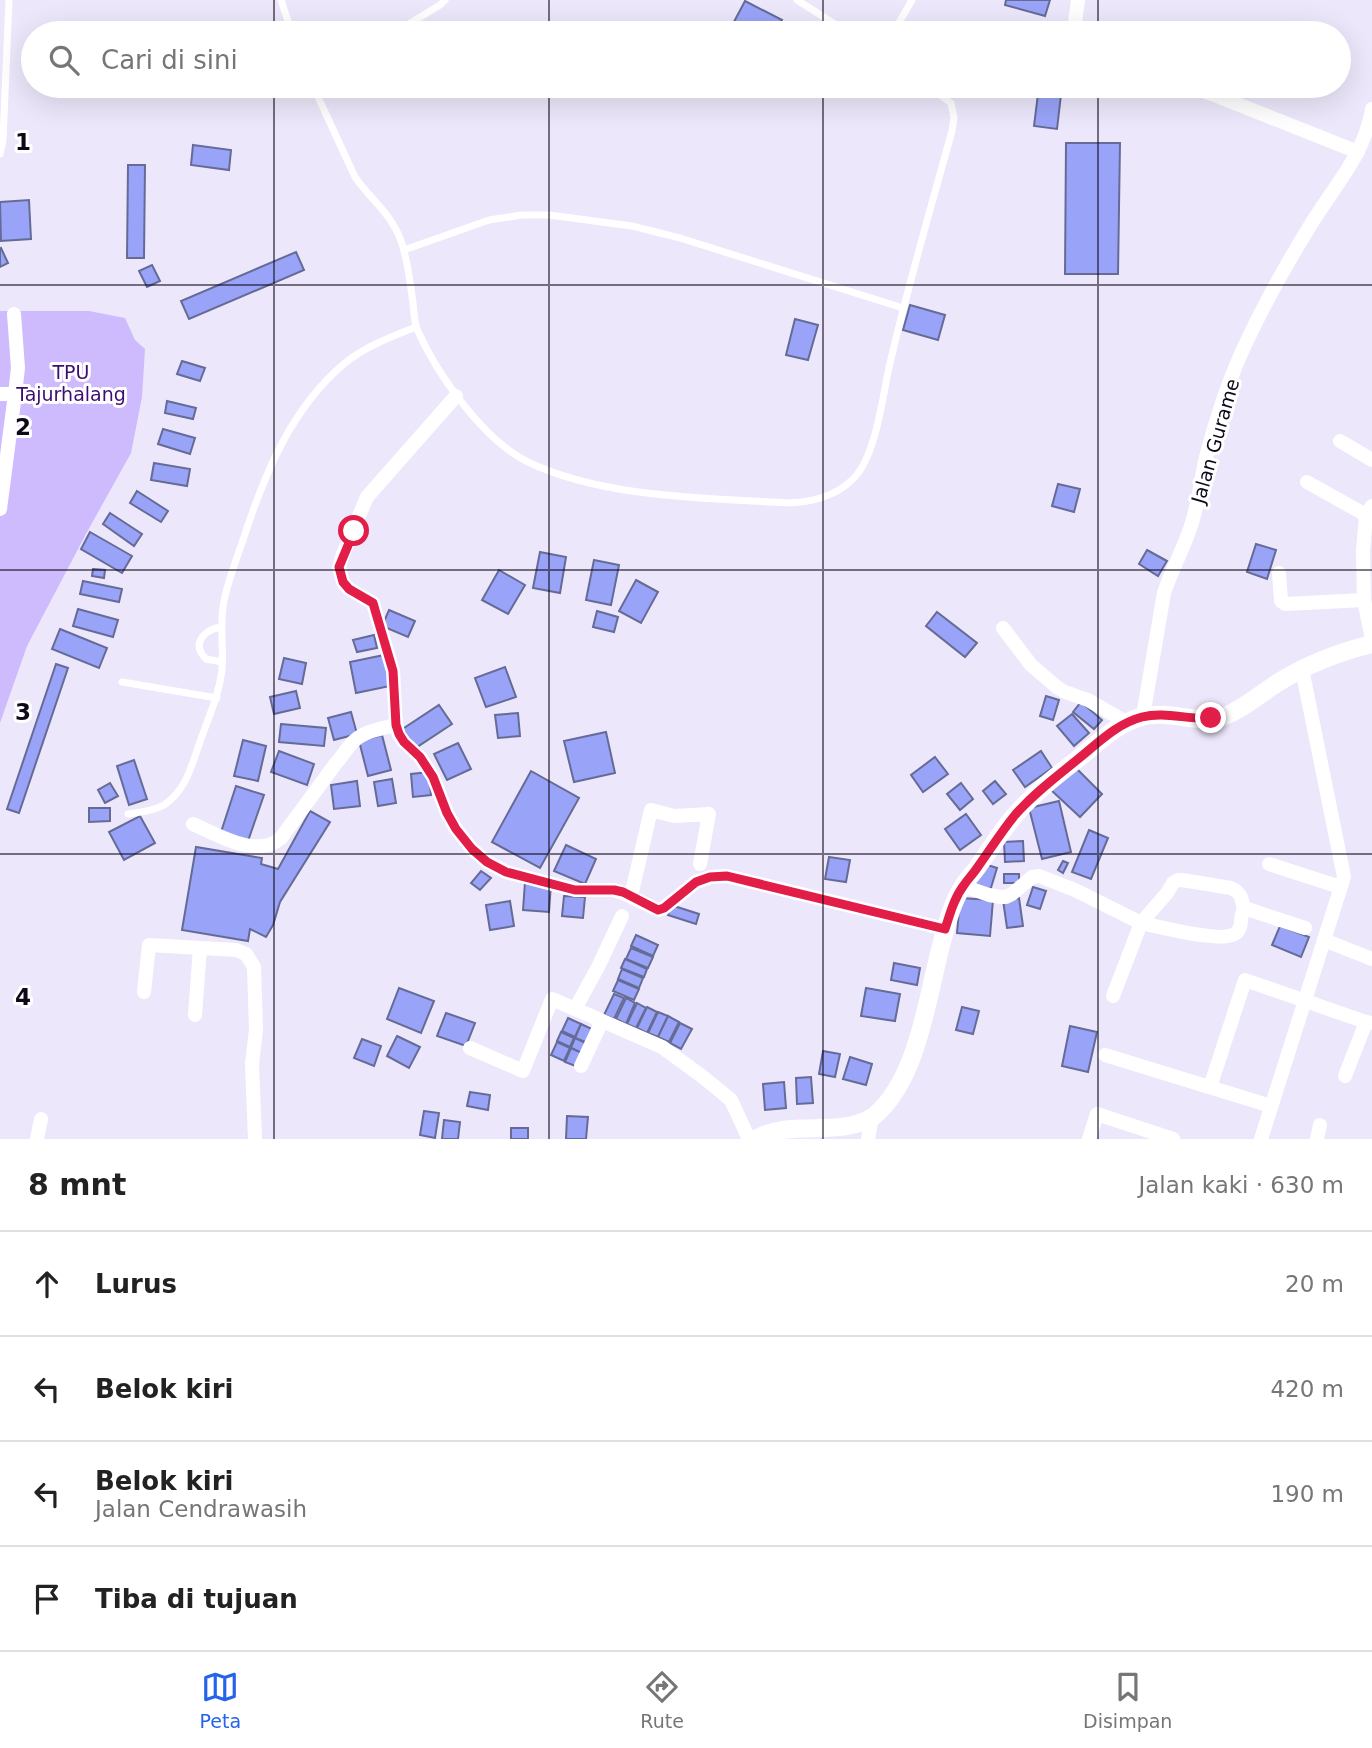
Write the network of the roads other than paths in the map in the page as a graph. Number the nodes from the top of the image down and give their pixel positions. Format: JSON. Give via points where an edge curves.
{"nodes":[{"id":1,"x":9,"y":0,"type":"edge"},
{"id":2,"x":281,"y":0,"type":"edge"},
{"id":3,"x":445,"y":0,"type":"edge"},
{"id":4,"x":797,"y":0,"type":"edge"},
{"id":5,"x":912,"y":0,"type":"edge"},
{"id":6,"x":1078,"y":0,"type":"edge"},
{"id":7,"x":288,"y":21,"type":"edge"},
{"id":8,"x":414,"y":21,"type":"edge"},
{"id":9,"x":830,"y":21,"type":"edge"},
{"id":10,"x":900,"y":21,"type":"edge"},
{"id":11,"x":1075,"y":21,"type":"edge"},
{"id":12,"x":319,"y":98,"type":"edge"},
{"id":13,"x":944,"y":98,"type":"edge"},
{"id":14,"x":1222,"y":98,"type":"edge"},
{"id":15,"x":1372,"y":109,"type":"edge"},
{"id":16,"x":1358,"y":152,"type":"junction"},
{"id":17,"x":0,"y":154,"type":"edge"},
{"id":18,"x":404,"y":250,"type":"junction"},
{"id":19,"x":903,"y":308,"type":"junction"},
{"id":20,"x":14,"y":314,"type":"dead end"},
{"id":21,"x":416,"y":327,"type":"junction"},
{"id":22,"x":0,"y":394,"type":"edge"},
{"id":23,"x":16,"y":394,"type":"junction"},
{"id":24,"x":456,"y":396,"type":"junction"},
{"id":25,"x":1340,"y":441,"type":"dead end"},
{"id":26,"x":1372,"y":460,"type":"edge"},
{"id":27,"x":1307,"y":482,"type":"dead end"},
{"id":28,"x":0,"y":509,"type":"edge"},
{"id":29,"x":1369,"y":511,"type":"edge"},
{"id":30,"x":1279,"y":573,"type":"dead end"},
{"id":31,"x":1364,"y":600,"type":"junction"},
{"id":32,"x":220,"y":627,"type":"junction"},
{"id":33,"x":1003,"y":628,"type":"dead end"},
{"id":34,"x":1372,"y":639,"type":"edge"},
{"id":35,"x":1372,"y":645,"type":"edge"},
{"id":36,"x":222,"y":662,"type":"junction"},
{"id":37,"x":1302,"y":670,"type":"junction"},
{"id":38,"x":122,"y":682,"type":"dead end"},
{"id":39,"x":217,"y":698,"type":"junction"},
{"id":40,"x":1143,"y":716,"type":"junction"},
{"id":41,"x":1126,"y":722,"type":"junction"},
{"id":42,"x":396,"y":725,"type":"junction"},
{"id":43,"x":128,"y":814,"type":"dead end"},
{"id":44,"x":193,"y":824,"type":"dead end"},
{"id":45,"x":700,"y":863,"type":"dead end"},
{"id":46,"x":1269,"y":864,"type":"dead end"},
{"id":47,"x":963,"y":886,"type":"junction"},
{"id":48,"x":1340,"y":887,"type":"junction"},
{"id":49,"x":631,"y":896,"type":"junction"},
{"id":50,"x":1244,"y":910,"type":"junction"},
{"id":51,"x":622,"y":916,"type":"dead end"},
{"id":52,"x":1141,"y":923,"type":"junction"},
{"id":53,"x":1306,"y":928,"type":"dead end"},
{"id":54,"x":945,"y":929,"type":"junction"},
{"id":55,"x":1324,"y":940,"type":"junction"},
{"id":56,"x":201,"y":948,"type":"junction"},
{"id":57,"x":1372,"y":959,"type":"edge"},
{"id":58,"x":144,"y":992,"type":"dead end"},
{"id":59,"x":1113,"y":996,"type":"dead end"},
{"id":60,"x":1304,"y":1001,"type":"junction"},
{"id":61,"x":575,"y":1009,"type":"junction"},
{"id":62,"x":195,"y":1014,"type":"dead end"},
{"id":63,"x":602,"y":1021,"type":"junction"},
{"id":64,"x":1369,"y":1023,"type":"edge"},
{"id":65,"x":470,"y":1048,"type":"dead end"},
{"id":66,"x":1105,"y":1055,"type":"dead end"},
{"id":67,"x":581,"y":1066,"type":"dead end"},
{"id":68,"x":1345,"y":1076,"type":"dead end"},
{"id":69,"x":1210,"y":1087,"type":"junction"},
{"id":70,"x":1271,"y":1106,"type":"junction"},
{"id":71,"x":872,"y":1117,"type":"junction"},
{"id":72,"x":41,"y":1119,"type":"dead end"},
{"id":73,"x":37,"y":1139,"type":"edge"},
{"id":74,"x":255,"y":1139,"type":"edge"},
{"id":75,"x":748,"y":1139,"type":"edge"},
{"id":76,"x":756,"y":1139,"type":"edge"},
{"id":77,"x":869,"y":1139,"type":"edge"},
{"id":78,"x":1089,"y":1139,"type":"edge"},
{"id":79,"x":1173,"y":1139,"type":"edge"},
{"id":80,"x":1261,"y":1139,"type":"edge"}],
"edges":[{"from":1,"to":17,"type":"lane"},
{"from":2,"to":7,"type":"lane"},
{"from":3,"to":8,"type":"lane"},
{"from":4,"to":9,"type":"lane"},
{"from":5,"to":10,"type":"lane"},
{"from":6,"to":11,"type":"street"},
{"from":12,"to":18,"type":"lane","via":[[355,177],[391,219]]},
{"from":13,"to":19,"type":"lane","via":[[951,103],[952,131]]},
{"from":14,"to":16,"type":"street"},
{"from":15,"to":16,"type":"street","name":"Jalan Gurame"},
{"from":16,"to":40,"type":"street","name":"Jalan Gurame","via":[[1282,275],[1230,381],[1188,535],[1164,593]]},
{"from":18,"to":19,"type":"lane","via":[[489,220],[549,215],[680,237]]},
{"from":18,"to":21,"type":"lane"},
{"from":19,"to":24,"type":"lane","via":[[867,459],[851,481],[814,501],[666,495],[582,481],[527,462],[501,445]]},
{"from":20,"to":23,"type":"street"},
{"from":21,"to":24,"type":"lane"},
{"from":21,"to":32,"type":"lane","via":[[378,342],[345,363],[296,419],[260,490],[224,600]]},
{"from":22,"to":23,"type":"street"},
{"from":23,"to":28,"type":"street"},
{"from":24,"to":42,"type":"street","via":[[367,497],[339,567],[349,589],[373,603],[393,671]]},
{"from":25,"to":26,"type":"street"},
{"from":27,"to":29,"type":"street"},
{"from":29,"to":31,"type":"street","via":[[1363,551]]},
{"from":30,"to":31,"type":"street","via":[[1285,604]]},
{"from":31,"to":34,"type":"street"},
{"from":32,"to":36,"type":"lane"},
{"from":32,"to":36,"type":"lane","via":[[205,633],[198,644],[206,659]]},
{"from":33,"to":41,"type":"street","via":[[1031,666],[1058,688]]},
{"from":35,"to":37,"type":"street"},
{"from":36,"to":39,"type":"lane"},
{"from":37,"to":40,"type":"street","via":[[1223,718]]},
{"from":37,"to":48,"type":"street","via":[[1344,877]]},
{"from":38,"to":39,"type":"lane"},
{"from":39,"to":43,"type":"lane","via":[[179,790],[162,806]]},
{"from":40,"to":41,"type":"street"},
{"from":41,"to":47,"type":"street","via":[[1016,813]]},
{"from":42,"to":44,"type":"street","via":[[364,734],[351,743],[274,843],[245,845]]},
{"from":42,"to":49,"type":"street","via":[[433,777],[456,829],[487,862],[506,872],[575,890],[614,890]]},
{"from":45,"to":49,"type":"street","via":[[709,814],[674,816],[651,810]]},
{"from":46,"to":48,"type":"street"},
{"from":47,"to":52,"type":"street","via":[[1006,897],[1039,876]]},
{"from":47,"to":54,"type":"street"},
{"from":48,"to":55,"type":"street"},
{"from":49,"to":54,"type":"street","via":[[658,910],[696,882],[735,876]]},
{"from":50,"to":52,"type":"street","via":[[1239,930],[1223,936]]},
{"from":50,"to":52,"type":"street","via":[[1238,891],[1178,880]]},
{"from":50,"to":53,"type":"street"},
{"from":51,"to":61,"type":"street"},
{"from":52,"to":59,"type":"street"},
{"from":54,"to":71,"type":"street","via":[[913,1058],[890,1101]]},
{"from":55,"to":57,"type":"street"},
{"from":55,"to":60,"type":"street"},
{"from":56,"to":58,"type":"street","via":[[149,945]]},
{"from":56,"to":62,"type":"street"},
{"from":56,"to":74,"type":"street","via":[[236,950],[246,954],[254,967]]},
{"from":60,"to":64,"type":"street"},
{"from":60,"to":69,"type":"street","via":[[1245,980]]},
{"from":60,"to":70,"type":"street"},
{"from":61,"to":63,"type":"street"},
{"from":61,"to":65,"type":"street","via":[[551,999],[523,1071]]},
{"from":63,"to":67,"type":"street"},
{"from":63,"to":75,"type":"street","via":[[662,1047],[704,1077],[732,1100]]},
{"from":64,"to":68,"type":"street"},
{"from":66,"to":69,"type":"street"},
{"from":69,"to":70,"type":"street"},
{"from":70,"to":80,"type":"street"},
{"from":71,"to":76,"type":"street","via":[[835,1131],[775,1132]]},
{"from":71,"to":77,"type":"street"},
{"from":72,"to":73,"type":"street"},
{"from":78,"to":79,"type":"street","via":[[1097,1114]]}]}
